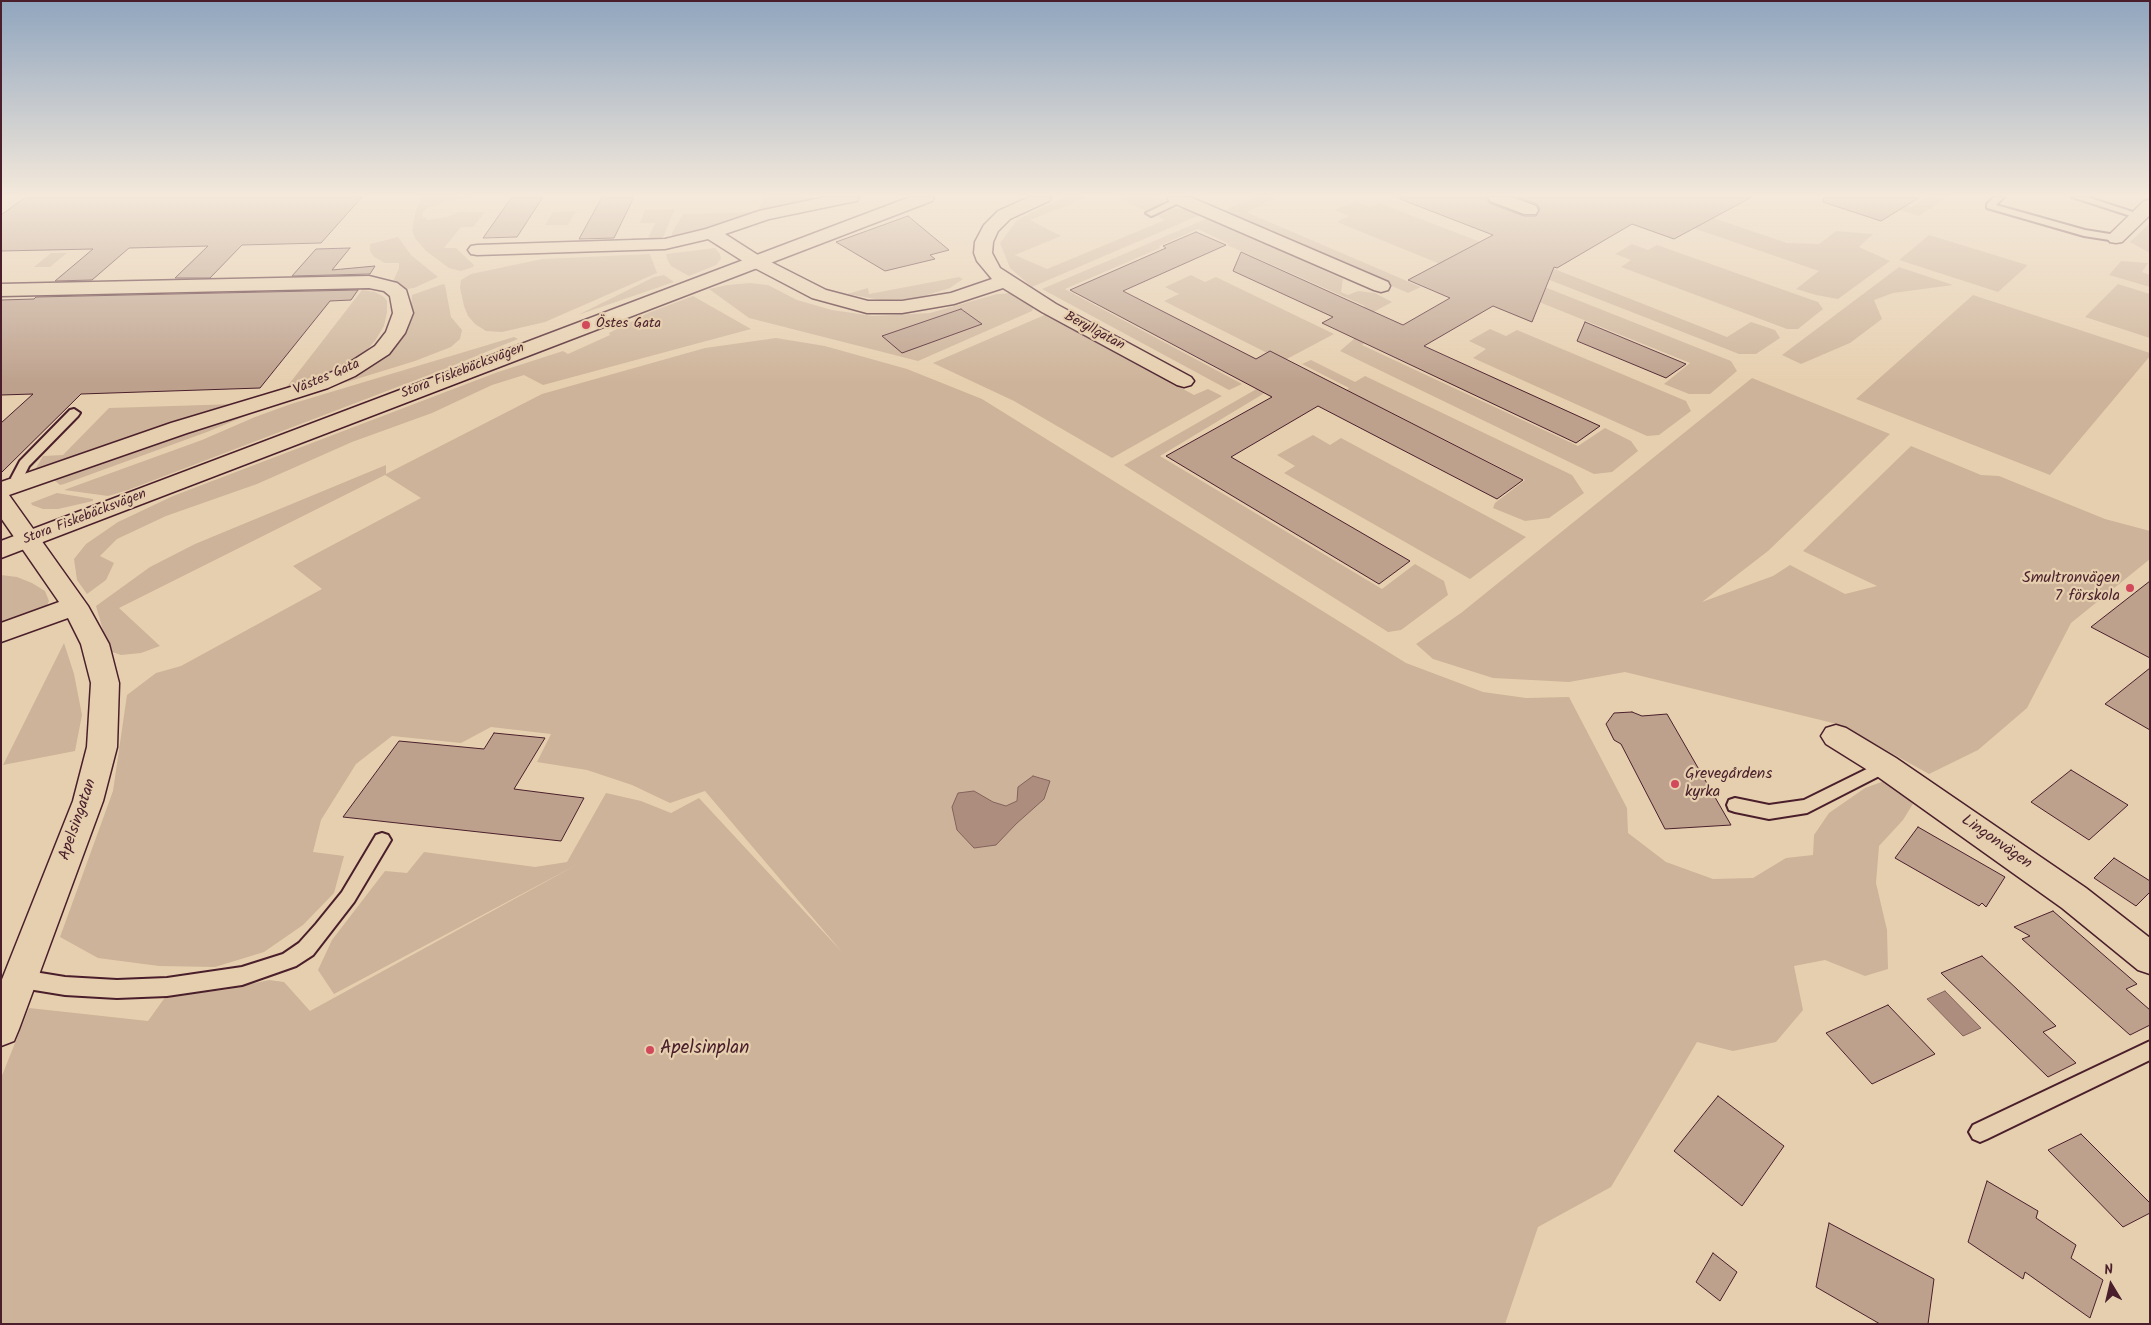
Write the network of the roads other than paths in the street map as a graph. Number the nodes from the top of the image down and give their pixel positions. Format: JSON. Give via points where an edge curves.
{"nodes":[{"id":1,"x":753,"y":259,"type":"edge"},
{"id":2,"x":762,"y":259,"type":"edge"},
{"id":3,"x":985,"y":259,"type":"edge"},
{"id":4,"x":1319,"y":259,"type":"edge"},
{"id":5,"x":756,"y":261,"type":"junction"},
{"id":6,"x":1004,"y":280,"type":"junction"},
{"id":7,"x":1381,"y":286,"type":"dead end"},
{"id":8,"x":1,"y":290,"type":"edge"},
{"id":9,"x":1184,"y":381,"type":"dead end"},
{"id":10,"x":74,"y":413,"type":"dead end"},
{"id":11,"x":27,"y":481,"type":"junction"},
{"id":12,"x":1,"y":490,"type":"edge"},
{"id":13,"x":1,"y":500,"type":"edge"},
{"id":14,"x":15,"y":545,"type":"edge"},
{"id":15,"x":74,"y":606,"type":"junction"},
{"id":16,"x":1,"y":633,"type":"edge"},
{"id":17,"x":1836,"y":736,"type":"dead end"},
{"id":18,"x":1885,"y":766,"type":"junction"},
{"id":19,"x":1736,"y":805,"type":"dead end"},
{"id":20,"x":382,"y":840,"type":"dead end"},
{"id":21,"x":2150,"y":959,"type":"edge"},
{"id":22,"x":22,"y":979,"type":"junction"},
{"id":23,"x":1,"y":1029,"type":"edge"},
{"id":24,"x":2150,"y":1050,"type":"edge"},
{"id":25,"x":1980,"y":1132,"type":"dead end"}],
"edges":[{"from":1,"to":5,"type":"street"},
{"from":2,"to":5,"type":"street","name":"Stora Fiskebäcksvägen"},
{"from":3,"to":6,"type":"street","name":"Beryllgatan"},
{"from":4,"to":7,"type":"street"},
{"from":5,"to":6,"type":"street","via":[[819,294],[866,307],[928,304]]},
{"from":5,"to":14,"type":"street","name":"Stora Fiskebäcksvägen"},
{"from":6,"to":9,"type":"street","name":"Beryllgatan"},
{"from":8,"to":11,"type":"street","name":"Västes Gata","via":[[369,282],[390,287],[399,294],[404,313],[382,350],[348,372],[321,384],[179,428]]},
{"from":10,"to":11,"type":"lane","via":[[24,464],[18,478]]},
{"from":11,"to":12,"type":"street","name":"Västes Gata"},
{"from":13,"to":14,"type":"street"},
{"from":14,"to":15,"type":"street","name":"Apelsingatan"},
{"from":15,"to":16,"type":"street"},
{"from":15,"to":22,"type":"street","name":"Apelsingatan","via":[[95,644],[105,683],[102,747],[88,801]]},
{"from":17,"to":18,"type":"street","name":"Lingonvägen"},
{"from":18,"to":19,"type":"lane","via":[[1807,806],[1769,812]]},
{"from":18,"to":21,"type":"street","name":"Lingonvägen","via":[[2074,898]]},
{"from":20,"to":22,"type":"lane","via":[[324,930],[306,949],[289,960],[242,976],[167,987],[117,989]]},
{"from":22,"to":23,"type":"street","name":"Apelsingatan"},
{"from":24,"to":25,"type":"lane"}]}
